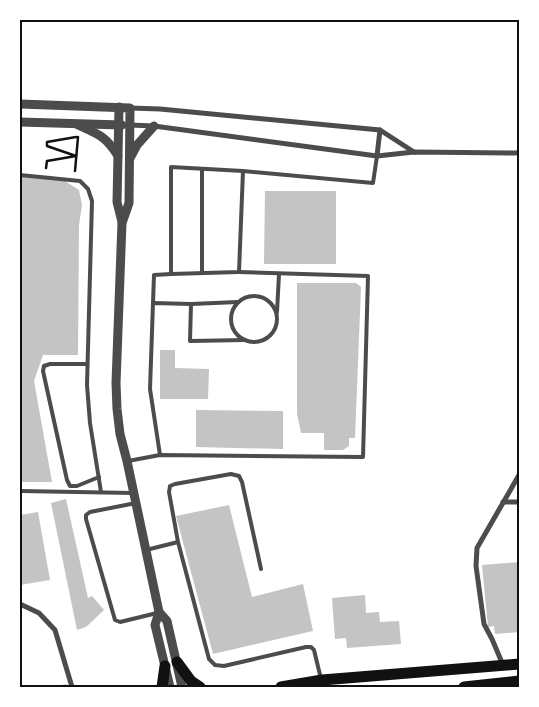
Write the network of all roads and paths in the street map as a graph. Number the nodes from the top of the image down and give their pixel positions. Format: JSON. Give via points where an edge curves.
{"nodes":[{"id":1,"x":20,"y":104,"type":"edge"},
{"id":2,"x":119,"y":107,"type":"junction"},
{"id":3,"x":130,"y":108,"type":"junction"},
{"id":4,"x":20,"y":122,"type":"edge"},
{"id":5,"x":118,"y":124,"type":"junction"},
{"id":6,"x":76,"y":125,"type":"junction"},
{"id":7,"x":130,"y":125,"type":"junction"},
{"id":8,"x":154,"y":126,"type":"junction"},
{"id":9,"x":380,"y":130,"type":"junction"},
{"id":10,"x":78,"y":137,"type":"junction"},
{"id":11,"x":414,"y":152,"type":"junction"},
{"id":12,"x":519,"y":152,"type":"edge"},
{"id":13,"x":76,"y":156,"type":"junction"},
{"id":14,"x":118,"y":156,"type":"junction"},
{"id":15,"x":378,"y":156,"type":"junction"},
{"id":16,"x":129,"y":160,"type":"junction"},
{"id":17,"x":202,"y":169,"type":"junction"},
{"id":18,"x":244,"y":171,"type":"junction"},
{"id":19,"x":20,"y":175,"type":"edge"},
{"id":20,"x":45,"y":177,"type":"junction"},
{"id":21,"x":75,"y":180,"type":"junction"},
{"id":22,"x":122,"y":223,"type":"junction"},
{"id":23,"x":240,"y":272,"type":"junction"},
{"id":24,"x":202,"y":273,"type":"junction"},
{"id":25,"x":171,"y":274,"type":"junction"},
{"id":26,"x":279,"y":274,"type":"junction"},
{"id":27,"x":238,"y":302,"type":"junction"},
{"id":28,"x":153,"y":303,"type":"junction"},
{"id":29,"x":191,"y":304,"type":"junction"},
{"id":30,"x":277,"y":317,"type":"junction"},
{"id":31,"x":245,"y":340,"type":"junction"},
{"id":32,"x":87,"y":364,"type":"junction"},
{"id":33,"x":160,"y":455,"type":"junction"},
{"id":34,"x":127,"y":461,"type":"junction"},
{"id":35,"x":519,"y":475,"type":"edge"},
{"id":36,"x":99,"y":477,"type":"junction"},
{"id":37,"x":20,"y":491,"type":"edge"},
{"id":38,"x":101,"y":492,"type":"junction"},
{"id":39,"x":134,"y":493,"type":"junction"},
{"id":40,"x":503,"y":502,"type":"junction"},
{"id":41,"x":519,"y":502,"type":"edge"},
{"id":42,"x":136,"y":503,"type":"junction"},
{"id":43,"x":178,"y":542,"type":"junction"},
{"id":44,"x":146,"y":550,"type":"junction"},
{"id":45,"x":261,"y":569,"type":"dead end"},
{"id":46,"x":20,"y":604,"type":"edge"},
{"id":47,"x":159,"y":612,"type":"junction"},
{"id":48,"x":176,"y":662,"type":"junction"},
{"id":49,"x":519,"y":664,"type":"edge"},
{"id":50,"x":165,"y":666,"type":"junction"},
{"id":51,"x":503,"y":666,"type":"junction"},
{"id":52,"x":322,"y":680,"type":"junction"},
{"id":53,"x":519,"y":681,"type":"edge"},
{"id":54,"x":72,"y":687,"type":"edge"},
{"id":55,"x":162,"y":687,"type":"edge"},
{"id":56,"x":170,"y":687,"type":"edge"},
{"id":57,"x":182,"y":687,"type":"edge"},
{"id":58,"x":200,"y":687,"type":"edge"},
{"id":59,"x":281,"y":687,"type":"edge"},
{"id":60,"x":465,"y":687,"type":"edge"}],
"edges":[{"from":1,"to":2,"type":"street"},
{"from":2,"to":3,"type":"street"},
{"from":2,"to":5,"type":"street"},
{"from":3,"to":7,"type":"street"},
{"from":3,"to":9,"type":"street"},
{"from":4,"to":6,"type":"street"},
{"from":5,"to":6,"type":"street"},
{"from":5,"to":7,"type":"street"},
{"from":5,"to":14,"type":"street"},
{"from":6,"to":10,"type":"path"},
{"from":6,"to":14,"type":"street","via":[[104,138]]},
{"from":7,"to":8,"type":"street"},
{"from":7,"to":16,"type":"street"},
{"from":8,"to":15,"type":"street"},
{"from":8,"to":16,"type":"street"},
{"from":9,"to":11,"type":"street"},
{"from":9,"to":15,"type":"street"},
{"from":10,"to":13,"type":"path"},
{"from":10,"to":13,"type":"path","via":[[47,142],[47,146]]},
{"from":11,"to":12,"type":"street"},
{"from":11,"to":15,"type":"street"},
{"from":13,"to":20,"type":"path","via":[[47,161]]},
{"from":13,"to":21,"type":"path"},
{"from":14,"to":22,"type":"street","via":[[117,202]]},
{"from":15,"to":18,"type":"lane","via":[[373,183]]},
{"from":16,"to":22,"type":"street","via":[[129,203]]},
{"from":17,"to":18,"type":"lane"},
{"from":17,"to":24,"type":"lane"},
{"from":17,"to":25,"type":"lane","via":[[171,167]]},
{"from":18,"to":23,"type":"lane"},
{"from":19,"to":20,"type":"lane"},
{"from":20,"to":21,"type":"lane"},
{"from":21,"to":32,"type":"lane","via":[[88,189],[92,201]]},
{"from":22,"to":34,"type":"street","via":[[116,383],[120,434]]},
{"from":23,"to":24,"type":"lane"},
{"from":23,"to":26,"type":"lane"},
{"from":24,"to":25,"type":"lane"},
{"from":25,"to":28,"type":"lane","via":[[154,274]]},
{"from":26,"to":30,"type":"lane"},
{"from":26,"to":33,"type":"lane","via":[[368,276],[363,457]]},
{"from":27,"to":29,"type":"lane"},
{"from":27,"to":30,"type":"lane","via":[[259,296],[272,304]]},
{"from":27,"to":31,"type":"lane","via":[[230,315],[231,323],[238,336]]},
{"from":28,"to":29,"type":"lane"},
{"from":28,"to":33,"type":"lane","via":[[150,389]]},
{"from":29,"to":31,"type":"lane","via":[[190,341]]},
{"from":30,"to":31,"type":"lane","via":[[273,332],[268,337],[261,341]]},
{"from":32,"to":36,"type":"lane","via":[[90,423]]},
{"from":32,"to":36,"type":"lane","via":[[50,364],[42,371],[70,486]]},
{"from":33,"to":34,"type":"lane"},
{"from":34,"to":39,"type":"street"},
{"from":35,"to":40,"type":"street"},
{"from":36,"to":38,"type":"lane"},
{"from":37,"to":38,"type":"lane"},
{"from":38,"to":39,"type":"lane"},
{"from":39,"to":42,"type":"street"},
{"from":40,"to":41,"type":"street"},
{"from":40,"to":51,"type":"street","via":[[477,548],[476,566],[484,624]]},
{"from":42,"to":44,"type":"street"},
{"from":42,"to":47,"type":"lane","via":[[90,512],[86,519],[115,620],[120,622]]},
{"from":43,"to":44,"type":"lane"},
{"from":43,"to":45,"type":"lane","via":[[170,486],[231,474],[238,476]]},
{"from":43,"to":52,"type":"lane","via":[[209,658],[215,666],[311,647]]},
{"from":44,"to":47,"type":"street"},
{"from":46,"to":54,"type":"street","via":[[39,613],[55,630]]},
{"from":47,"to":48,"type":"street","via":[[167,622]]},
{"from":47,"to":50,"type":"street","via":[[155,625]]},
{"from":48,"to":57,"type":"street"},
{"from":48,"to":58,"type":"main road"},
{"from":49,"to":51,"type":"main road"},
{"from":50,"to":55,"type":"main road"},
{"from":50,"to":56,"type":"street"},
{"from":51,"to":52,"type":"main road"},
{"from":52,"to":59,"type":"main road"},
{"from":53,"to":60,"type":"main road"}]}
